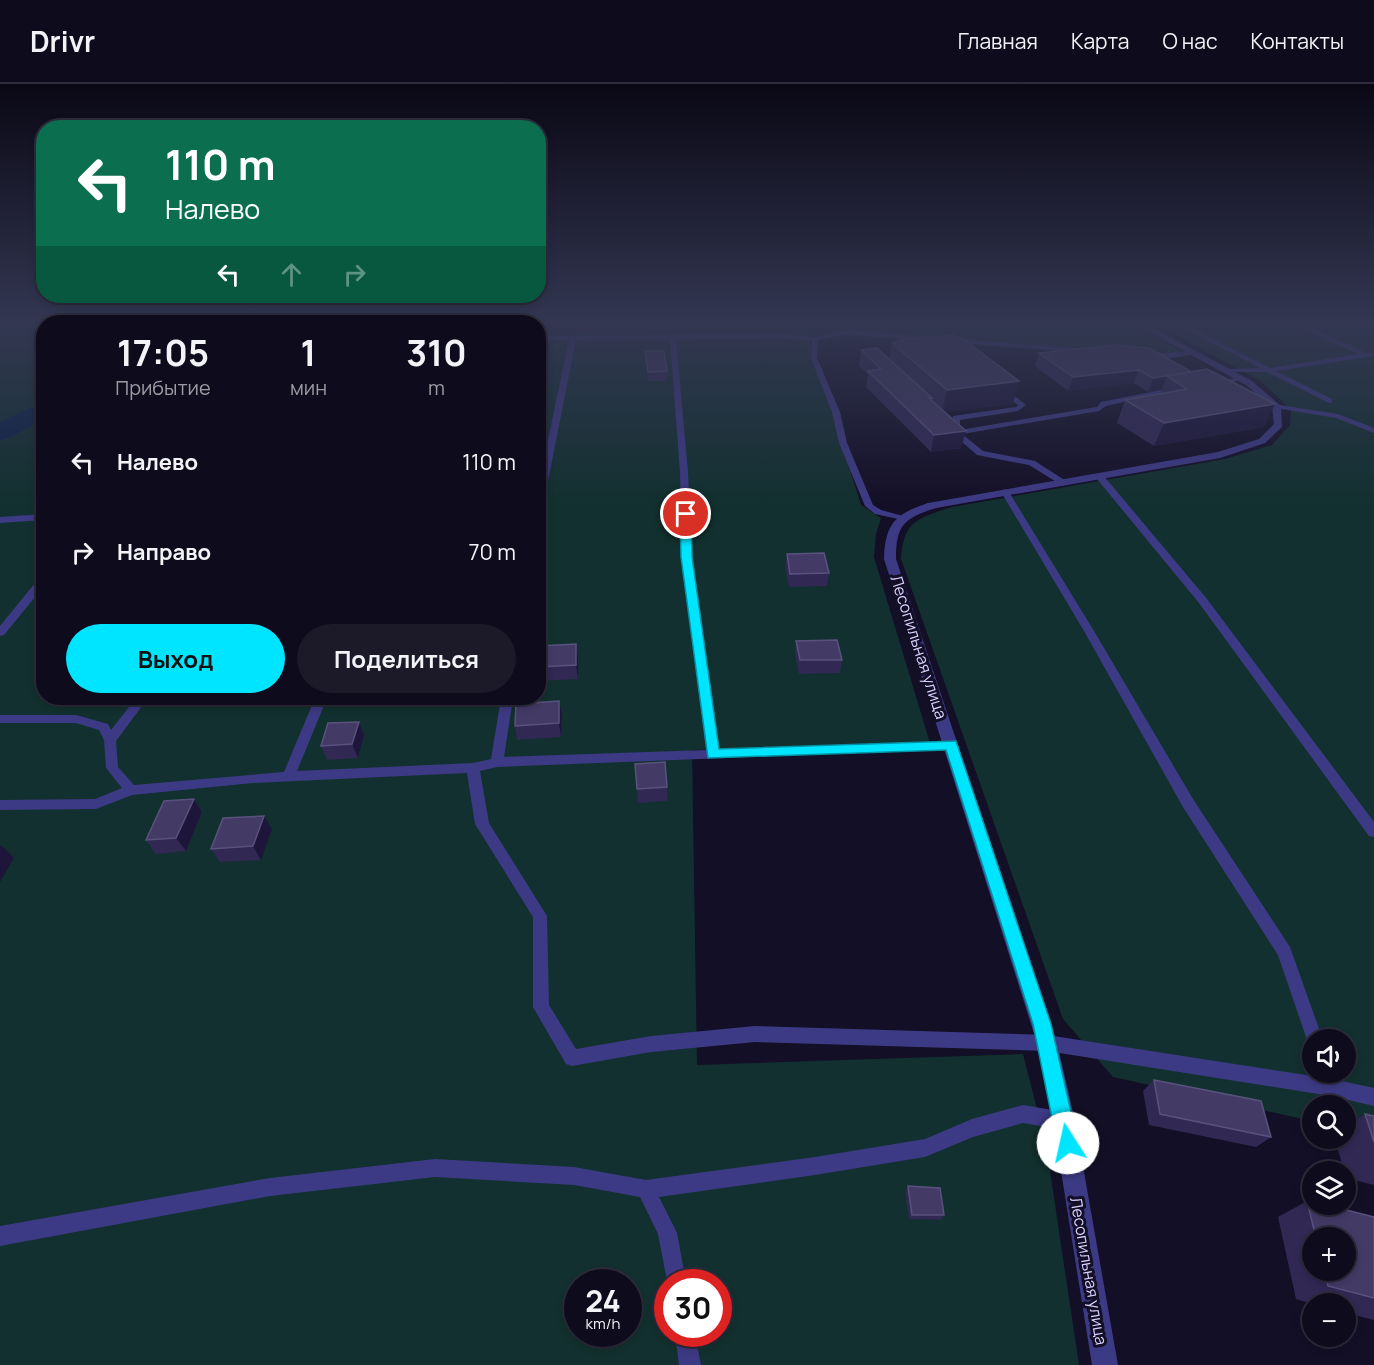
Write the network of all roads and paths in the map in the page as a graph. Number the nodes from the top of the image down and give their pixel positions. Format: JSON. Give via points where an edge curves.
{"nodes":[{"id":1,"x":564,"y":385,"type":"edge"},
{"id":2,"x":677,"y":385,"type":"edge"},
{"id":3,"x":825,"y":385,"type":"edge"},
{"id":4,"x":995,"y":385,"type":"edge"},
{"id":5,"x":1248,"y":385,"type":"edge"},
{"id":6,"x":1298,"y":385,"type":"edge"},
{"id":7,"x":1185,"y":388,"type":"edge"},
{"id":8,"x":1329,"y":401,"type":"dead end"},
{"id":9,"x":1276,"y":406,"type":"junction"},
{"id":10,"x":948,"y":425,"type":"edge"},
{"id":11,"x":1374,"y":431,"type":"edge"},
{"id":12,"x":956,"y":433,"type":"junction"},
{"id":13,"x":546,"y":471,"type":"edge"},
{"id":14,"x":1100,"y":477,"type":"junction"},
{"id":15,"x":1063,"y":483,"type":"junction"},
{"id":16,"x":1005,"y":492,"type":"junction"},
{"id":17,"x":36,"y":518,"type":"edge"},
{"id":18,"x":900,"y":518,"type":"junction"},
{"id":19,"x":0,"y":520,"type":"edge"},
{"id":20,"x":36,"y":589,"type":"edge"},
{"id":21,"x":0,"y":633,"type":"edge"},
{"id":22,"x":137,"y":705,"type":"edge"},
{"id":23,"x":318,"y":705,"type":"edge"},
{"id":24,"x":506,"y":705,"type":"edge"},
{"id":25,"x":0,"y":719,"type":"edge"},
{"id":26,"x":110,"y":740,"type":"junction"},
{"id":27,"x":951,"y":745,"type":"junction"},
{"id":28,"x":713,"y":755,"type":"junction"},
{"id":29,"x":497,"y":762,"type":"junction"},
{"id":30,"x":472,"y":768,"type":"junction"},
{"id":31,"x":288,"y":777,"type":"junction"},
{"id":32,"x":131,"y":790,"type":"junction"},
{"id":33,"x":0,"y":805,"type":"edge"},
{"id":34,"x":1374,"y":832,"type":"edge"},
{"id":35,"x":1311,"y":1029,"type":"edge"},
{"id":36,"x":1047,"y":1043,"type":"junction"},
{"id":37,"x":1302,"y":1076,"type":"edge"},
{"id":38,"x":1337,"y":1083,"type":"edge"},
{"id":39,"x":1374,"y":1097,"type":"edge"},
{"id":40,"x":1064,"y":1121,"type":"junction"},
{"id":41,"x":646,"y":1189,"type":"junction"},
{"id":42,"x":0,"y":1236,"type":"edge"},
{"id":43,"x":674,"y":1269,"type":"edge"},
{"id":44,"x":687,"y":1347,"type":"edge"},
{"id":45,"x":690,"y":1365,"type":"edge"},
{"id":46,"x":1105,"y":1365,"type":"edge"}],
"edges":[{"from":1,"to":13,"type":"lane"},
{"from":2,"to":28,"type":"lane","via":[[687,557]]},
{"from":3,"to":18,"type":"lane","via":[[869,506]]},
{"from":4,"to":12,"type":"lane","via":[[1022,405],[1018,409],[956,418]]},
{"from":5,"to":9,"type":"street"},
{"from":6,"to":8,"type":"lane"},
{"from":7,"to":12,"type":"lane","via":[[1104,404],[1099,409]]},
{"from":9,"to":11,"type":"lane","via":[[1338,416]]},
{"from":9,"to":14,"type":"street","via":[[1279,425],[1262,441],[1220,455]]},
{"from":10,"to":12,"type":"lane"},
{"from":12,"to":15,"type":"lane","via":[[981,453],[1032,463]]},
{"from":14,"to":15,"type":"street"},
{"from":14,"to":34,"type":"lane","via":[[1203,601]]},
{"from":15,"to":16,"type":"street"},
{"from":16,"to":18,"type":"street","via":[[945,502]]},
{"from":16,"to":35,"type":"lane","via":[[1188,803],[1285,952]]},
{"from":17,"to":19,"type":"lane"},
{"from":18,"to":27,"type":"street","name":"Лесопильная улица","via":[[889,537],[890,559]]},
{"from":20,"to":21,"type":"lane"},
{"from":22,"to":26,"type":"lane"},
{"from":23,"to":31,"type":"lane"},
{"from":24,"to":29,"type":"lane"},
{"from":25,"to":26,"type":"lane","via":[[76,719],[104,727]]},
{"from":26,"to":32,"type":"lane","via":[[112,768]]},
{"from":27,"to":28,"type":"lane"},
{"from":27,"to":36,"type":"street","name":"Лесопильная улица"},
{"from":28,"to":29,"type":"lane"},
{"from":29,"to":30,"type":"lane"},
{"from":30,"to":31,"type":"lane"},
{"from":30,"to":36,"type":"lane","via":[[482,824],[540,916],[541,1007],[572,1058],[651,1044],[755,1034]]},
{"from":31,"to":32,"type":"lane"},
{"from":32,"to":33,"type":"lane","via":[[96,804]]},
{"from":36,"to":37,"type":"lane"},
{"from":36,"to":40,"type":"street","name":"Лесопильная улица"},
{"from":38,"to":39,"type":"lane"},
{"from":40,"to":41,"type":"lane","via":[[1023,1114],[972,1128],[925,1148]]},
{"from":40,"to":46,"type":"street","name":"Лесопильная улица"},
{"from":41,"to":42,"type":"lane","via":[[574,1176],[435,1168],[270,1187]]},
{"from":41,"to":43,"type":"lane","via":[[667,1233]]},
{"from":44,"to":45,"type":"lane"}]}
